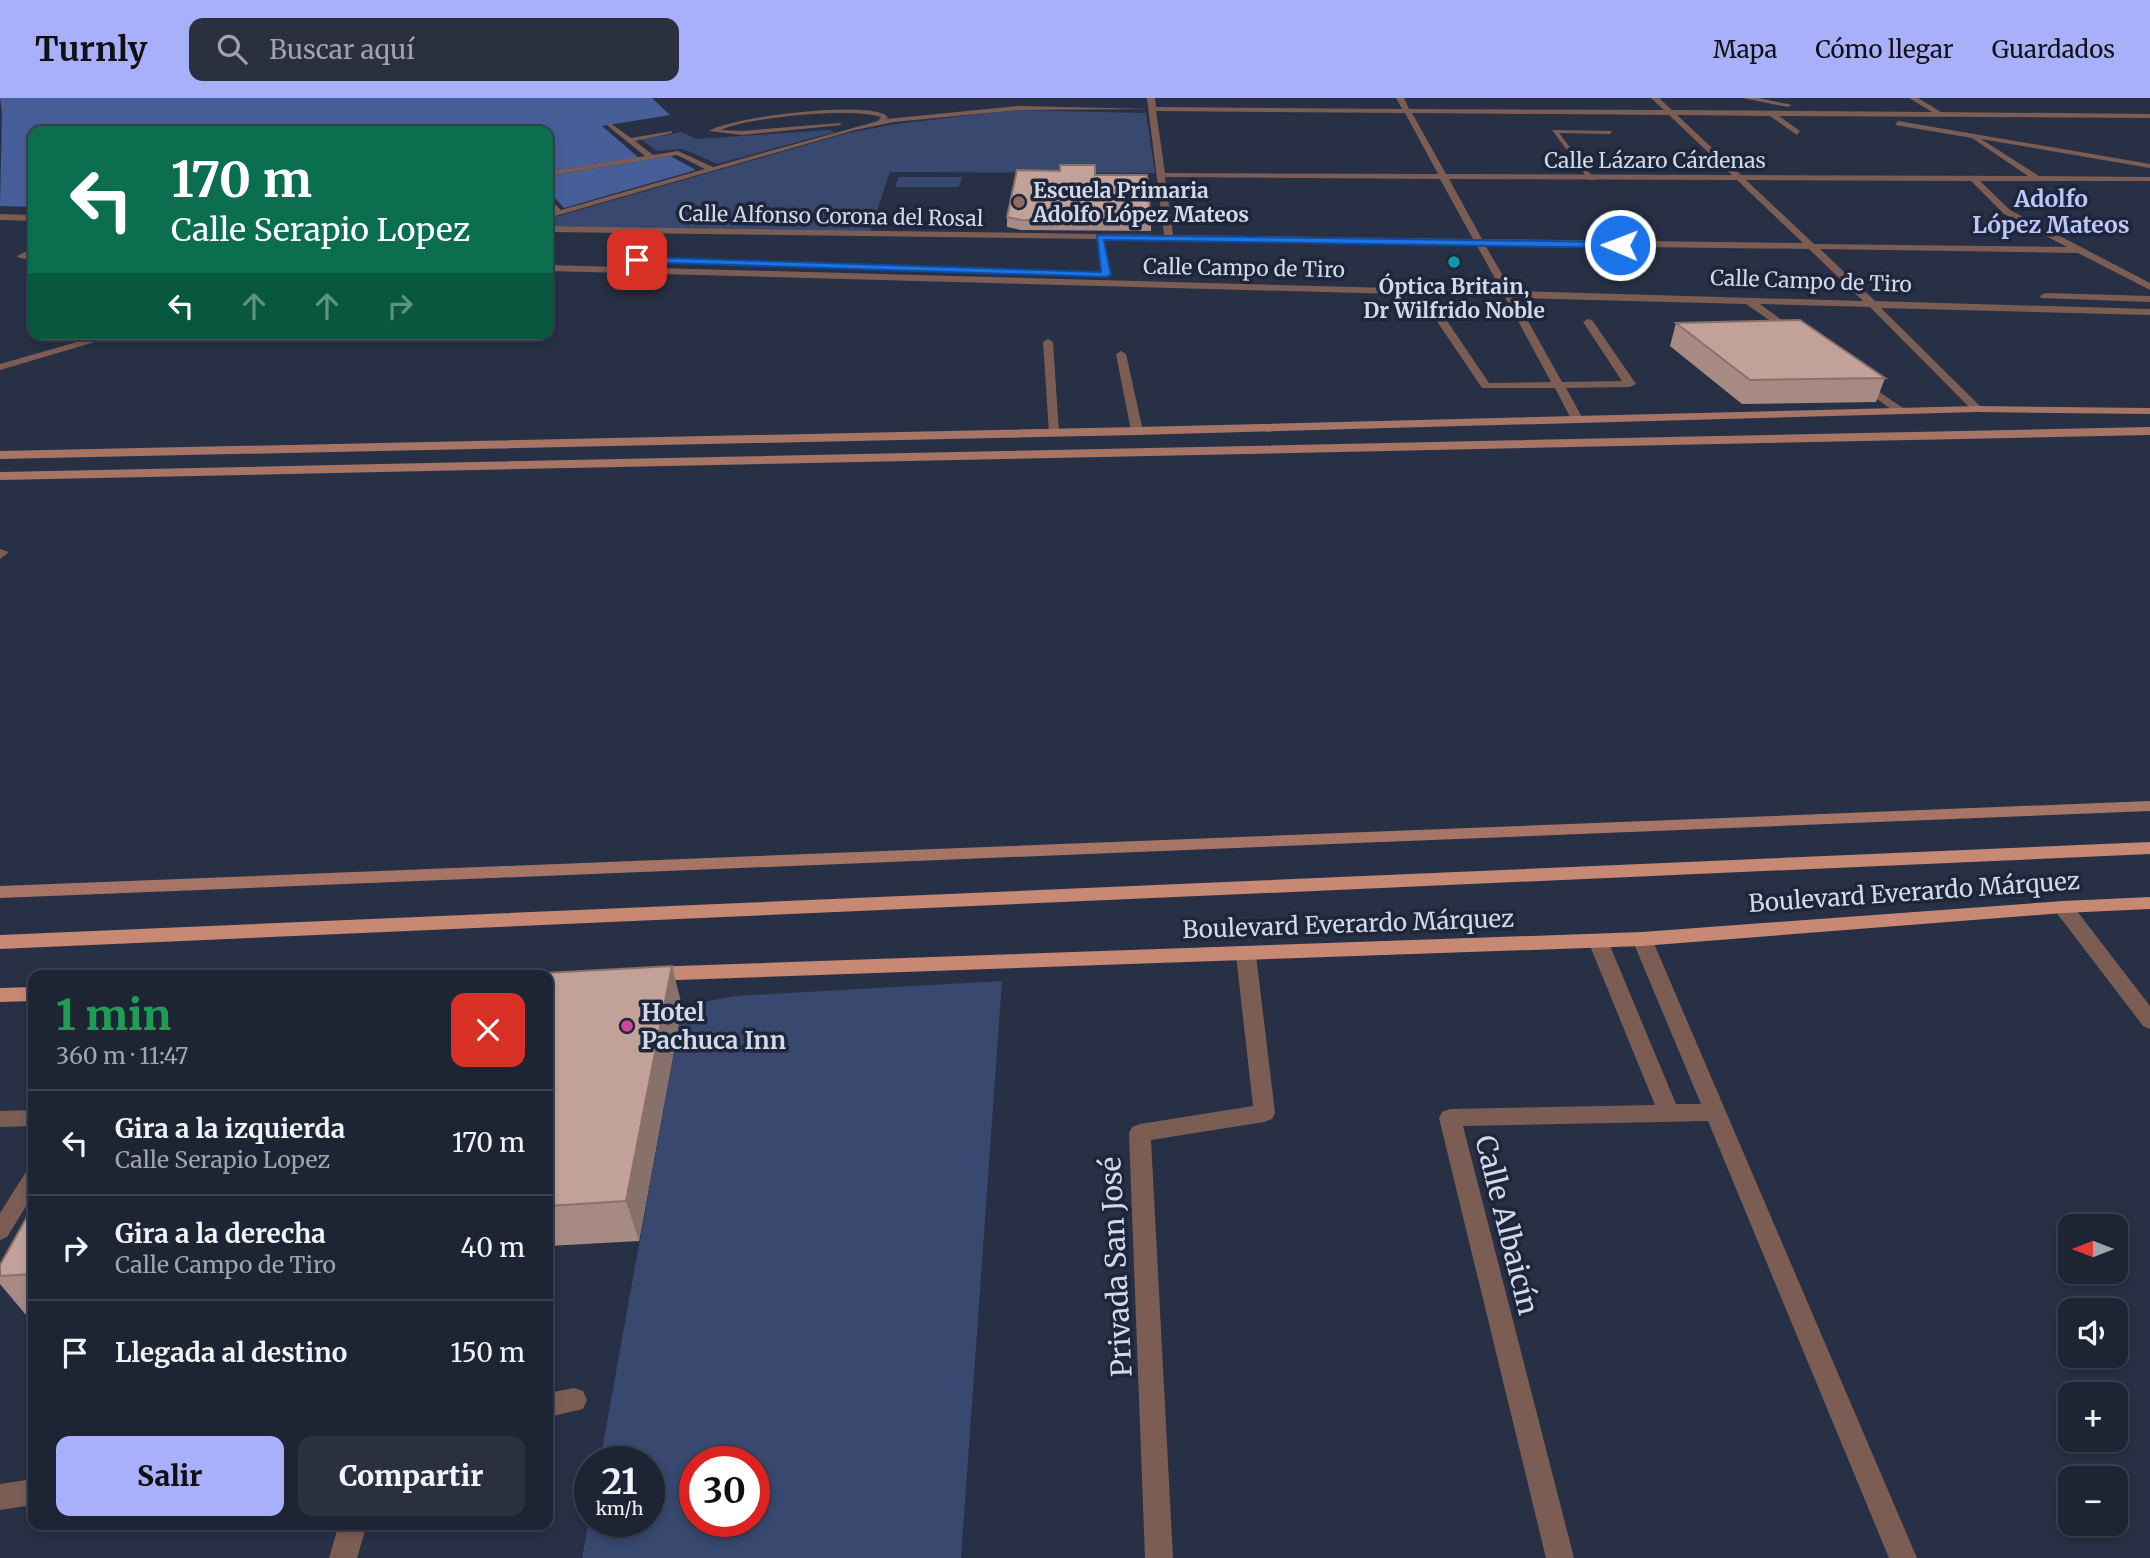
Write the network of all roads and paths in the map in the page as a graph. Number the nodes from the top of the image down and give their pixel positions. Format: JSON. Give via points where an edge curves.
{"nodes":[{"id":1,"x":1150,"y":98,"type":"edge"},
{"id":2,"x":1401,"y":98,"type":"edge"},
{"id":3,"x":1655,"y":98,"type":"edge"},
{"id":4,"x":1746,"y":98,"type":"edge"},
{"id":5,"x":1913,"y":98,"type":"edge"},
{"id":6,"x":1152,"y":109,"type":"junction"},
{"id":7,"x":1408,"y":111,"type":"junction"},
{"id":8,"x":1672,"y":113,"type":"junction"},
{"id":9,"x":1771,"y":113,"type":"junction"},
{"id":10,"x":1844,"y":114,"type":"junction"},
{"id":11,"x":1939,"y":114,"type":"junction"},
{"id":12,"x":2150,"y":116,"type":"edge"},
{"id":13,"x":877,"y":123,"type":"junction"},
{"id":14,"x":610,"y":125,"type":"dead end"},
{"id":15,"x":670,"y":132,"type":"dead end"},
{"id":16,"x":1610,"y":132,"type":"dead end"},
{"id":17,"x":1797,"y":133,"type":"dead end"},
{"id":18,"x":1968,"y":134,"type":"junction"},
{"id":19,"x":629,"y":140,"type":"junction"},
{"id":20,"x":651,"y":157,"type":"junction"},
{"id":21,"x":2150,"y":166,"type":"edge"},
{"id":22,"x":712,"y":169,"type":"junction"},
{"id":23,"x":553,"y":173,"type":"edge"},
{"id":24,"x":1160,"y":175,"type":"junction"},
{"id":25,"x":1445,"y":177,"type":"junction"},
{"id":26,"x":1592,"y":178,"type":"junction"},
{"id":27,"x":1740,"y":178,"type":"junction"},
{"id":28,"x":1974,"y":179,"type":"junction"},
{"id":29,"x":2038,"y":179,"type":"junction"},
{"id":30,"x":2150,"y":179,"type":"edge"},
{"id":31,"x":553,"y":205,"type":"edge"},
{"id":32,"x":559,"y":213,"type":"junction"},
{"id":33,"x":553,"y":215,"type":"edge"},
{"id":34,"x":0,"y":217,"type":"edge"},
{"id":35,"x":28,"y":218,"type":"edge"},
{"id":36,"x":553,"y":229,"type":"edge"},
{"id":37,"x":1100,"y":237,"type":"junction"},
{"id":38,"x":1169,"y":238,"type":"junction"},
{"id":39,"x":1482,"y":243,"type":"junction"},
{"id":40,"x":1814,"y":248,"type":"junction"},
{"id":41,"x":2080,"y":250,"type":"junction"},
{"id":42,"x":553,"y":258,"type":"edge"},
{"id":43,"x":588,"y":258,"type":"junction"},
{"id":44,"x":553,"y":268,"type":"edge"},
{"id":45,"x":577,"y":268,"type":"junction"},
{"id":46,"x":782,"y":269,"type":"junction"},
{"id":47,"x":1106,"y":275,"type":"junction"},
{"id":48,"x":1023,"y":277,"type":"junction"},
{"id":49,"x":1584,"y":285,"type":"dead end"},
{"id":50,"x":2150,"y":287,"type":"edge"},
{"id":51,"x":1505,"y":288,"type":"junction"},
{"id":52,"x":1844,"y":290,"type":"dead end"},
{"id":53,"x":1858,"y":290,"type":"junction"},
{"id":54,"x":1871,"y":296,"type":"junction"},
{"id":55,"x":2039,"y":296,"type":"dead end"},
{"id":56,"x":1746,"y":299,"type":"junction"},
{"id":57,"x":2150,"y":299,"type":"edge"},
{"id":58,"x":1436,"y":311,"type":"dead end"},
{"id":59,"x":2150,"y":312,"type":"edge"},
{"id":60,"x":1588,"y":322,"type":"dead end"},
{"id":61,"x":1801,"y":338,"type":"edge"},
{"id":62,"x":96,"y":340,"type":"edge"},
{"id":63,"x":1048,"y":342,"type":"dead end"},
{"id":64,"x":1121,"y":354,"type":"dead end"},
{"id":65,"x":0,"y":368,"type":"edge"},
{"id":66,"x":1844,"y":370,"type":"edge"},
{"id":67,"x":1559,"y":385,"type":"junction"},
{"id":68,"x":1977,"y":409,"type":"junction"},
{"id":69,"x":1899,"y":410,"type":"junction"},
{"id":70,"x":2150,"y":411,"type":"edge"},
{"id":71,"x":1577,"y":419,"type":"junction"},
{"id":72,"x":2150,"y":431,"type":"edge"},
{"id":73,"x":1094,"y":432,"type":"junction"},
{"id":74,"x":1137,"y":432,"type":"junction"},
{"id":75,"x":1054,"y":433,"type":"junction"},
{"id":76,"x":1096,"y":452,"type":"junction"},
{"id":77,"x":0,"y":455,"type":"edge"},
{"id":78,"x":0,"y":476,"type":"edge"},
{"id":79,"x":2150,"y":806,"type":"edge"},
{"id":80,"x":2150,"y":848,"type":"edge"},
{"id":81,"x":0,"y":892,"type":"edge"},
{"id":82,"x":2150,"y":903,"type":"edge"},
{"id":83,"x":2063,"y":907,"type":"junction"},
{"id":84,"x":1642,"y":939,"type":"junction"},
{"id":85,"x":1598,"y":941,"type":"junction"},
{"id":86,"x":0,"y":942,"type":"edge"},
{"id":87,"x":1246,"y":955,"type":"junction"},
{"id":88,"x":632,"y":974,"type":"edge"},
{"id":89,"x":28,"y":994,"type":"edge"},
{"id":90,"x":0,"y":995,"type":"edge"},
{"id":91,"x":2150,"y":1021,"type":"edge"},
{"id":92,"x":1713,"y":1112,"type":"junction"},
{"id":93,"x":1669,"y":1113,"type":"junction"},
{"id":94,"x":28,"y":1118,"type":"edge"},
{"id":95,"x":0,"y":1119,"type":"edge"},
{"id":96,"x":28,"y":1186,"type":"edge"},
{"id":97,"x":0,"y":1231,"type":"edge"},
{"id":98,"x":574,"y":1400,"type":"dead end"},
{"id":99,"x":553,"y":1404,"type":"edge"},
{"id":100,"x":28,"y":1493,"type":"edge"},
{"id":101,"x":0,"y":1497,"type":"edge"},
{"id":102,"x":350,"y":1530,"type":"edge"},
{"id":103,"x":343,"y":1558,"type":"edge"},
{"id":104,"x":1158,"y":1558,"type":"edge"},
{"id":105,"x":1560,"y":1558,"type":"edge"},
{"id":106,"x":1903,"y":1558,"type":"edge"}],
"edges":[{"from":1,"to":6,"type":"street"},
{"from":2,"to":7,"type":"street"},
{"from":3,"to":8,"type":"street"},
{"from":4,"to":10,"type":"street"},
{"from":5,"to":11,"type":"street"},
{"from":6,"to":7,"type":"street"},
{"from":6,"to":13,"type":"lane","via":[[1018,108]]},
{"from":6,"to":24,"type":"street"},
{"from":7,"to":8,"type":"street"},
{"from":7,"to":25,"type":"street"},
{"from":8,"to":9,"type":"street"},
{"from":8,"to":27,"type":"street"},
{"from":9,"to":10,"type":"street"},
{"from":9,"to":17,"type":"street"},
{"from":10,"to":11,"type":"street"},
{"from":10,"to":18,"type":"street"},
{"from":11,"to":12,"type":"street"},
{"from":11,"to":18,"type":"street"},
{"from":13,"to":13,"type":"lane","via":[[742,133],[712,131],[752,118],[854,111],[882,114],[885,117]]},
{"from":13,"to":22,"type":"lane"},
{"from":14,"to":19,"type":"lane"},
{"from":15,"to":19,"type":"lane"},
{"from":16,"to":26,"type":"lane","via":[[1554,131]]},
{"from":18,"to":21,"type":"street"},
{"from":18,"to":29,"type":"street"},
{"from":19,"to":20,"type":"lane"},
{"from":20,"to":22,"type":"lane","via":[[678,153]]},
{"from":20,"to":23,"type":"lane"},
{"from":22,"to":32,"type":"lane"},
{"from":24,"to":25,"type":"street","name":"Calle Lázaro Cárdenas"},
{"from":24,"to":38,"type":"street"},
{"from":25,"to":26,"type":"street","name":"Calle Lázaro Cárdenas"},
{"from":25,"to":39,"type":"street"},
{"from":26,"to":27,"type":"street","name":"Calle Lázaro Cárdenas"},
{"from":27,"to":28,"type":"street","name":"Calle Lázaro Cárdenas"},
{"from":27,"to":40,"type":"street"},
{"from":28,"to":29,"type":"street","name":"Calle Lázaro Cárdenas"},
{"from":28,"to":41,"type":"street","via":[[2007,212]]},
{"from":29,"to":30,"type":"street","name":"Calle Lázaro Cárdenas"},
{"from":31,"to":32,"type":"lane"},
{"from":32,"to":33,"type":"lane"},
{"from":34,"to":35,"type":"street"},
{"from":36,"to":37,"type":"street","name":"Calle Alfonso Corona del Rosal"},
{"from":37,"to":38,"type":"street","name":"Calle Alfonso Corona del Rosal"},
{"from":37,"to":47,"type":"lane"},
{"from":38,"to":39,"type":"street","name":"Calle Alfonso Corona del Rosal"},
{"from":39,"to":40,"type":"street","name":"Calle Alfonso Corona del Rosal"},
{"from":39,"to":51,"type":"street"},
{"from":40,"to":41,"type":"street","name":"Calle Alfonso Corona del Rosal"},
{"from":40,"to":53,"type":"street"},
{"from":41,"to":50,"type":"street"},
{"from":42,"to":43,"type":"street","name":"Calle Campo de Tiro"},
{"from":43,"to":45,"type":"street"},
{"from":43,"to":46,"type":"street","name":"Calle Campo de Tiro"},
{"from":44,"to":45,"type":"street","name":"Calle Campo de Tiro"},
{"from":45,"to":46,"type":"street","name":"Calle Campo de Tiro"},
{"from":46,"to":48,"type":"street","name":"Calle Campo de Tiro"},
{"from":47,"to":48,"type":"street","name":"Calle Campo de Tiro"},
{"from":47,"to":51,"type":"street","name":"Calle Campo de Tiro"},
{"from":48,"to":51,"type":"street","name":"Calle Campo de Tiro"},
{"from":49,"to":51,"type":"street","name":"Calle Campo de Tiro"},
{"from":51,"to":56,"type":"street","name":"Calle Campo de Tiro"},
{"from":51,"to":67,"type":"street"},
{"from":52,"to":53,"type":"street","name":"Calle Campo de Tiro"},
{"from":53,"to":54,"type":"street","name":"Calle Campo de Tiro"},
{"from":54,"to":56,"type":"street","name":"Calle Campo de Tiro"},
{"from":54,"to":59,"type":"street","name":"Calle Campo de Tiro"},
{"from":54,"to":68,"type":"street"},
{"from":55,"to":57,"type":"street"},
{"from":56,"to":61,"type":"street"},
{"from":58,"to":67,"type":"street","via":[[1486,386]]},
{"from":60,"to":67,"type":"street","via":[[1630,384]]},
{"from":62,"to":65,"type":"street"},
{"from":63,"to":75,"type":"lane"},
{"from":64,"to":74,"type":"street"},
{"from":66,"to":69,"type":"street"},
{"from":67,"to":71,"type":"street"},
{"from":68,"to":69,"type":"main road"},
{"from":68,"to":70,"type":"main road"},
{"from":69,"to":71,"type":"main road"},
{"from":71,"to":74,"type":"main road"},
{"from":72,"to":76,"type":"main road"},
{"from":73,"to":74,"type":"main road"},
{"from":73,"to":75,"type":"main road"},
{"from":73,"to":76,"type":"main road"},
{"from":75,"to":77,"type":"main road"},
{"from":76,"to":78,"type":"main road"},
{"from":79,"to":81,"type":"main road"},
{"from":80,"to":86,"type":"main road"},
{"from":82,"to":83,"type":"main road","name":"Boulevard Everardo Márquez"},
{"from":83,"to":84,"type":"main road","name":"Boulevard Everardo Márquez"},
{"from":83,"to":91,"type":"street"},
{"from":84,"to":85,"type":"main road","name":"Boulevard Everardo Márquez"},
{"from":84,"to":92,"type":"street"},
{"from":85,"to":87,"type":"main road","name":"Boulevard Everardo Márquez"},
{"from":85,"to":93,"type":"street"},
{"from":87,"to":88,"type":"main road","name":"Boulevard Everardo Márquez"},
{"from":87,"to":104,"type":"street","name":"Privada San José","via":[[1264,1113],[1140,1133]]},
{"from":89,"to":90,"type":"main road"},
{"from":92,"to":93,"type":"street","name":"Calle Albaicín"},
{"from":92,"to":106,"type":"street"},
{"from":93,"to":105,"type":"street","name":"Calle Albaicín","via":[[1450,1118]]},
{"from":94,"to":95,"type":"lane"},
{"from":96,"to":97,"type":"lane"},
{"from":98,"to":99,"type":"street"},
{"from":100,"to":101,"type":"street"},
{"from":102,"to":103,"type":"street"}]}
